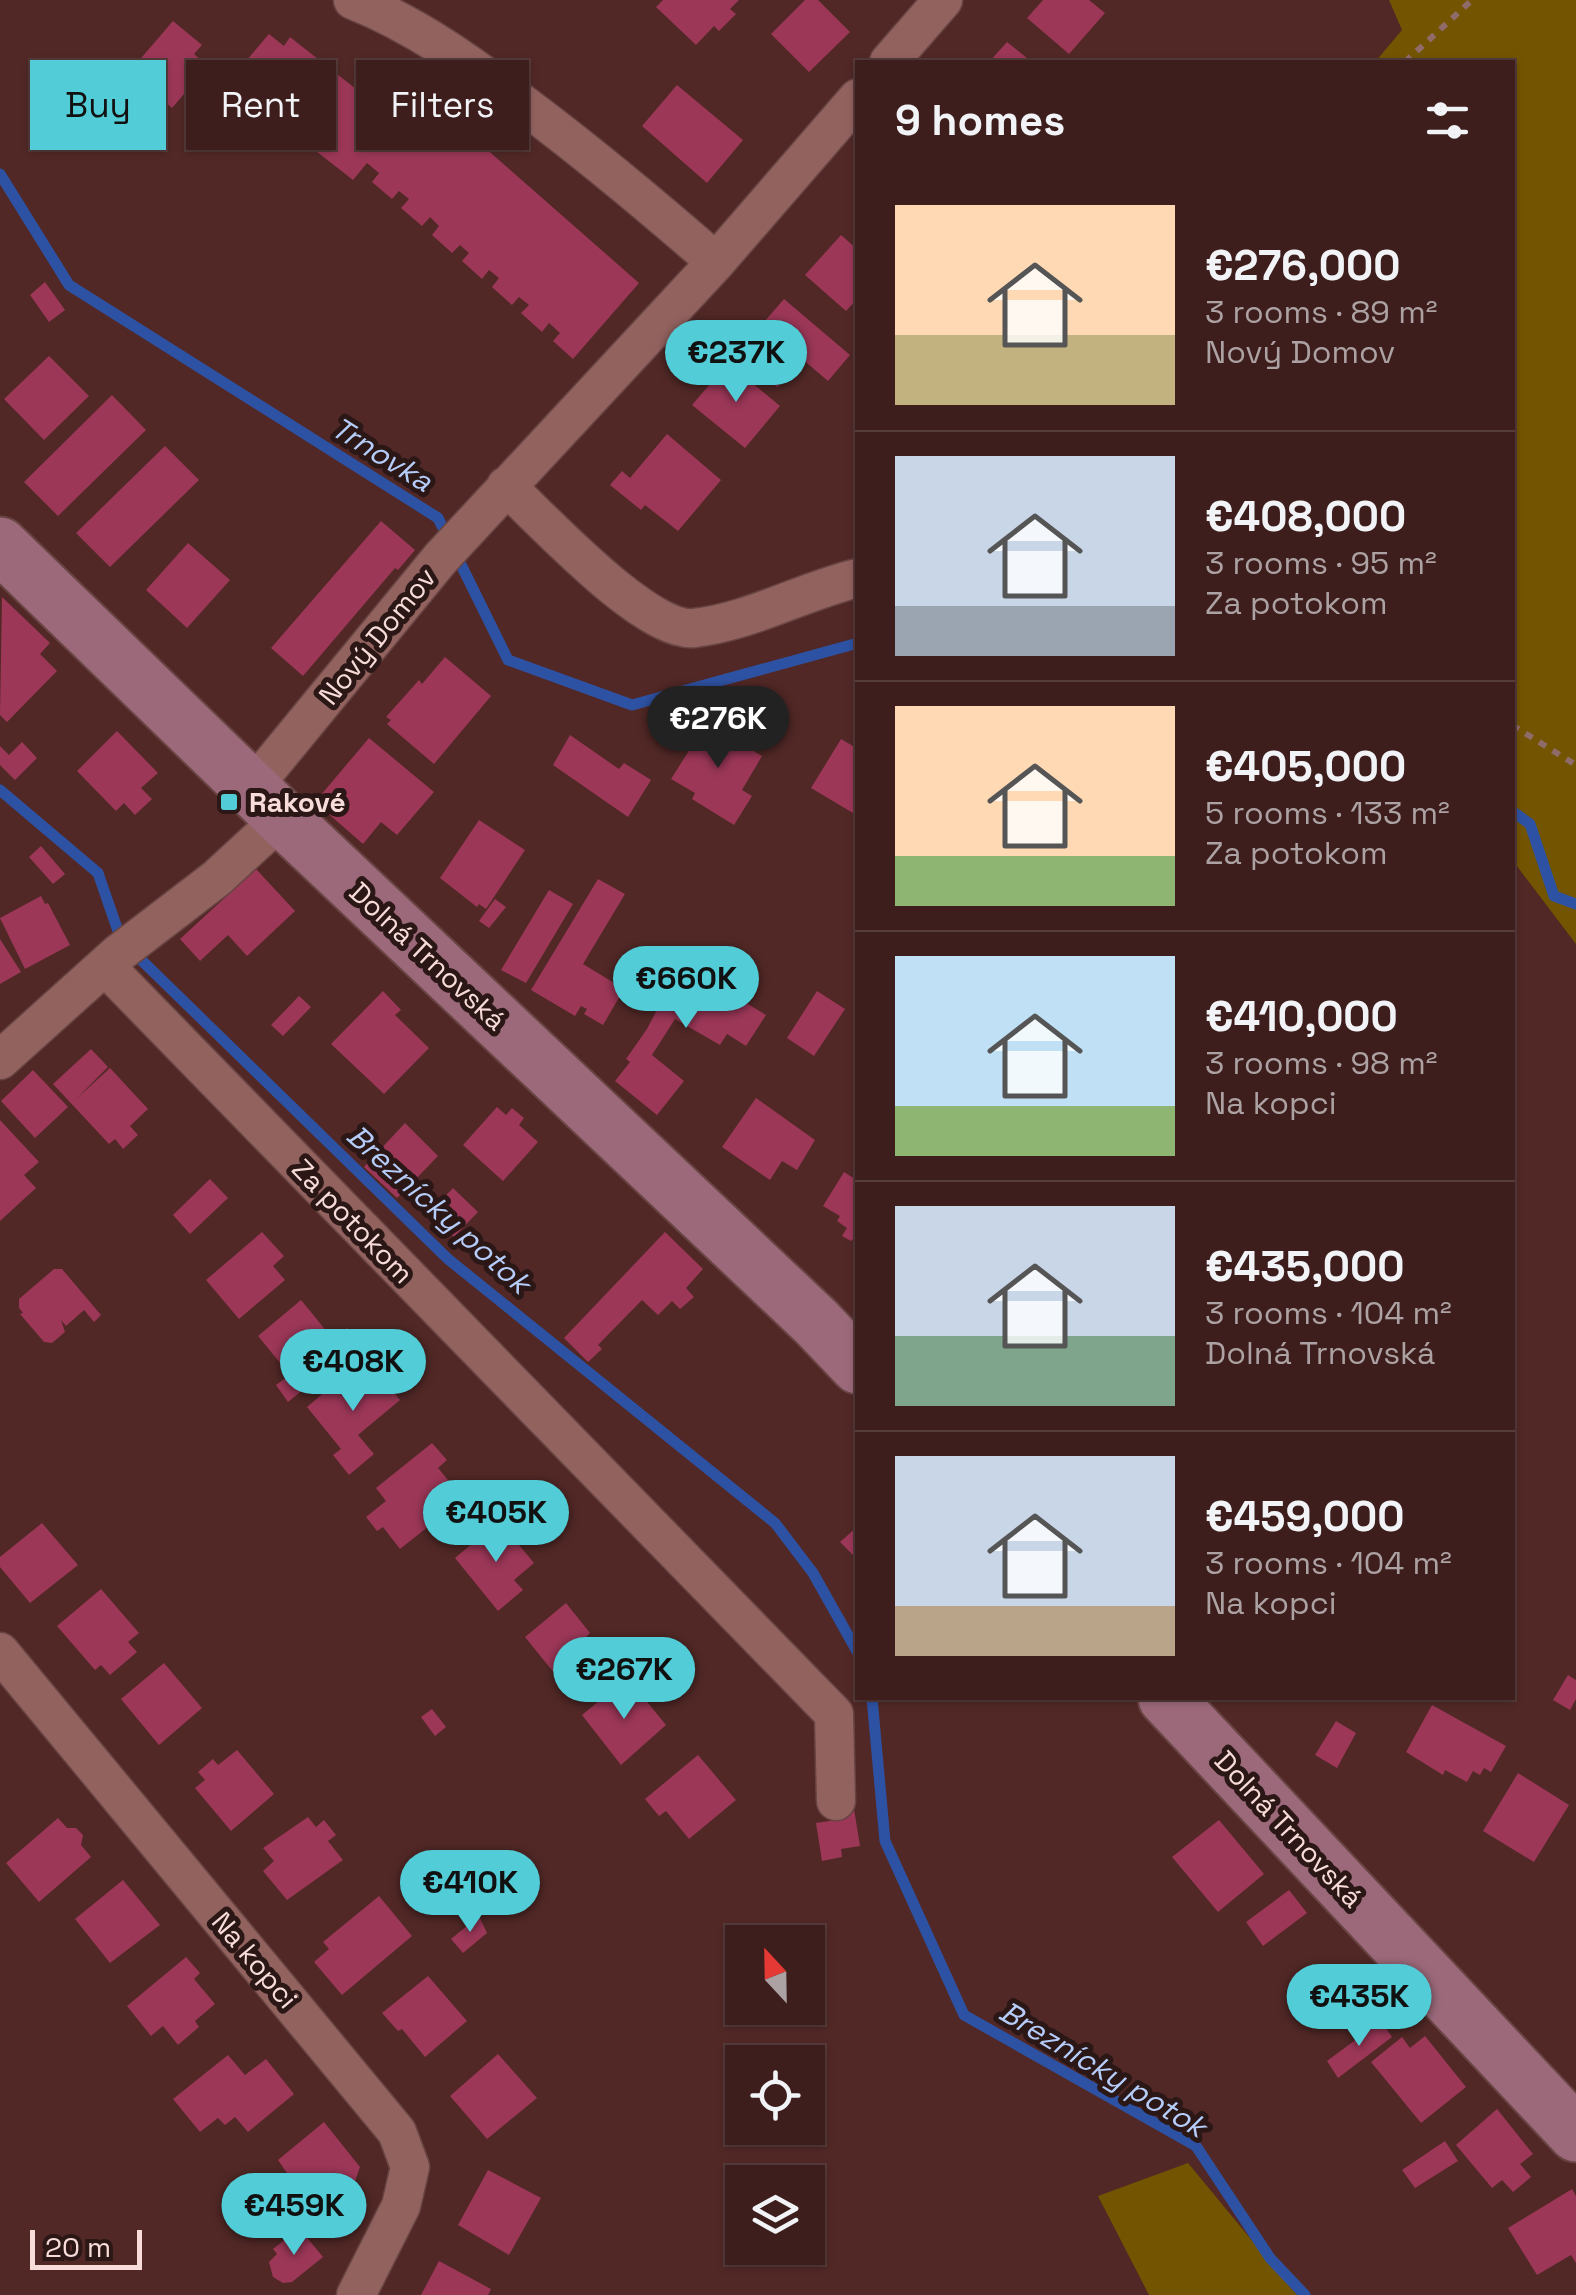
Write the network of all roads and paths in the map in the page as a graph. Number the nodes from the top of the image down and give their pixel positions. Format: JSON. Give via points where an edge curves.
{"nodes":[{"id":1,"x":353,"y":0,"type":"edge"},
{"id":2,"x":943,"y":0,"type":"edge"},
{"id":3,"x":1472,"y":0,"type":"edge"},
{"id":4,"x":890,"y":60,"type":"edge"},
{"id":5,"x":1407,"y":60,"type":"edge"},
{"id":6,"x":855,"y":101,"type":"edge"},
{"id":7,"x":716,"y":262,"type":"junction"},
{"id":8,"x":506,"y":486,"type":"junction"},
{"id":9,"x":0,"y":544,"type":"edge"},
{"id":10,"x":855,"y":579,"type":"edge"},
{"id":11,"x":1515,"y":727,"type":"edge"},
{"id":12,"x":1576,"y":765,"type":"edge"},
{"id":13,"x":266,"y":804,"type":"junction"},
{"id":14,"x":121,"y":952,"type":"junction"},
{"id":15,"x":0,"y":1060,"type":"edge"},
{"id":16,"x":855,"y":1363,"type":"edge"},
{"id":17,"x":0,"y":1652,"type":"edge"},
{"id":18,"x":1168,"y":1700,"type":"edge"},
{"id":19,"x":836,"y":1801,"type":"dead end"},
{"id":20,"x":1576,"y":2134,"type":"edge"},
{"id":21,"x":356,"y":2295,"type":"edge"}],
"edges":[{"from":1,"to":7,"type":"street","via":[[456,54],[617,174]]},
{"from":2,"to":4,"type":"street"},
{"from":3,"to":5,"type":"path"},
{"from":6,"to":7,"type":"street","name":"Nový Domov"},
{"from":7,"to":8,"type":"street","name":"Nový Domov"},
{"from":8,"to":10,"type":"street","via":[[620,593],[667,624],[690,629],[718,623]]},
{"from":8,"to":13,"type":"street","name":"Nový Domov","via":[[451,546]]},
{"from":9,"to":13,"type":"street","name":"Dolná Trnovská"},
{"from":11,"to":12,"type":"path"},
{"from":13,"to":14,"type":"street","via":[[217,878]]},
{"from":13,"to":16,"type":"street","name":"Dolná Trnovská"},
{"from":14,"to":15,"type":"street"},
{"from":14,"to":19,"type":"street","name":"Za potokom","via":[[834,1714]]},
{"from":17,"to":21,"type":"street","name":"Na kopci","via":[[398,2132],[410,2167],[402,2206]]},
{"from":18,"to":20,"type":"street","name":"Dolná Trnovská"}]}
